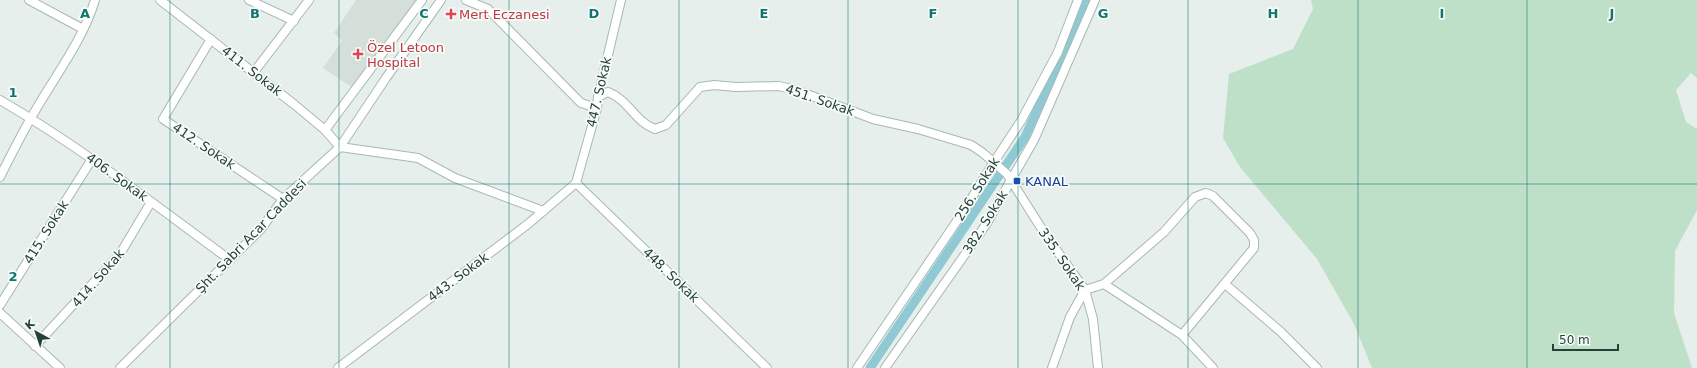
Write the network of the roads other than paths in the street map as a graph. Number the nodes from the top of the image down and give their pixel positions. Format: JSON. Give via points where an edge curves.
{"nodes":[{"id":1,"x":29,"y":0,"type":"edge"},
{"id":2,"x":95,"y":0,"type":"edge"},
{"id":3,"x":249,"y":0,"type":"edge"},
{"id":4,"x":309,"y":0,"type":"edge"},
{"id":5,"x":422,"y":0,"type":"edge"},
{"id":6,"x":442,"y":0,"type":"edge"},
{"id":7,"x":466,"y":0,"type":"edge"},
{"id":8,"x":621,"y":0,"type":"edge"},
{"id":9,"x":1078,"y":0,"type":"edge"},
{"id":10,"x":1095,"y":0,"type":"edge"},
{"id":11,"x":162,"y":1,"type":"edge"},
{"id":12,"x":294,"y":21,"type":"junction"},
{"id":13,"x":83,"y":29,"type":"junction"},
{"id":14,"x":211,"y":39,"type":"junction"},
{"id":15,"x":254,"y":72,"type":"junction"},
{"id":16,"x":598,"y":97,"type":"junction"},
{"id":17,"x":0,"y":100,"type":"edge"},
{"id":18,"x":597,"y":108,"type":"junction"},
{"id":19,"x":31,"y":118,"type":"junction"},
{"id":20,"x":325,"y":130,"type":"junction"},
{"id":21,"x":340,"y":147,"type":"junction"},
{"id":22,"x":92,"y":159,"type":"junction"},
{"id":23,"x":997,"y":164,"type":"junction"},
{"id":24,"x":0,"y":177,"type":"edge"},
{"id":25,"x":1009,"y":177,"type":"junction"},
{"id":26,"x":576,"y":183,"type":"junction"},
{"id":27,"x":283,"y":199,"type":"junction"},
{"id":28,"x":151,"y":202,"type":"junction"},
{"id":29,"x":543,"y":211,"type":"junction"},
{"id":30,"x":230,"y":260,"type":"junction"},
{"id":31,"x":1104,"y":284,"type":"junction"},
{"id":32,"x":1224,"y":284,"type":"junction"},
{"id":33,"x":1085,"y":290,"type":"junction"},
{"id":34,"x":0,"y":305,"type":"edge"},
{"id":35,"x":0,"y":313,"type":"edge"},
{"id":36,"x":1182,"y":335,"type":"junction"},
{"id":37,"x":35,"y":346,"type":"junction"},
{"id":38,"x":60,"y":368,"type":"edge"},
{"id":39,"x":120,"y":368,"type":"edge"},
{"id":40,"x":338,"y":368,"type":"edge"},
{"id":41,"x":767,"y":368,"type":"edge"},
{"id":42,"x":857,"y":368,"type":"edge"},
{"id":43,"x":885,"y":368,"type":"edge"},
{"id":44,"x":1052,"y":368,"type":"edge"},
{"id":45,"x":1098,"y":368,"type":"edge"},
{"id":46,"x":1213,"y":368,"type":"edge"},
{"id":47,"x":1317,"y":368,"type":"edge"}],
"edges":[{"from":1,"to":13,"type":"street"},
{"from":2,"to":13,"type":"street"},
{"from":3,"to":12,"type":"street"},
{"from":4,"to":12,"type":"street"},
{"from":5,"to":20,"type":"street"},
{"from":6,"to":21,"type":"street","name":"Şht. Sabri Acar Caddesi"},
{"from":7,"to":18,"type":"street","via":[[488,9],[581,103]]},
{"from":8,"to":16,"type":"street","name":"447. Sokak"},
{"from":9,"to":23,"type":"street","name":"256. Sokak","via":[[1058,52]]},
{"from":10,"to":25,"type":"street","name":"382. Sokak","via":[[1034,140]]},
{"from":11,"to":14,"type":"street","name":"411. Sokak"},
{"from":12,"to":15,"type":"street"},
{"from":13,"to":19,"type":"street"},
{"from":14,"to":15,"type":"street","name":"411. Sokak"},
{"from":14,"to":27,"type":"street","name":"412. Sokak","via":[[163,119]]},
{"from":15,"to":20,"type":"street","name":"411. Sokak"},
{"from":16,"to":18,"type":"street","name":"447. Sokak"},
{"from":16,"to":23,"type":"street","name":"451. Sokak","via":[[608,92],[619,96],[647,126],[655,129],[666,125],[700,87],[779,86],[873,119],[918,129],[971,146]]},
{"from":17,"to":19,"type":"street","name":"406. Sokak"},
{"from":18,"to":26,"type":"street","name":"447. Sokak"},
{"from":19,"to":22,"type":"street","name":"406. Sokak"},
{"from":19,"to":24,"type":"street"},
{"from":20,"to":21,"type":"street","name":"411. Sokak"},
{"from":21,"to":27,"type":"street","name":"Şht. Sabri Acar Caddesi"},
{"from":21,"to":29,"type":"street","via":[[418,158],[455,178]]},
{"from":22,"to":28,"type":"street","name":"406. Sokak"},
{"from":22,"to":34,"type":"street","name":"415. Sokak"},
{"from":23,"to":25,"type":"street","name":"451. Sokak"},
{"from":23,"to":42,"type":"street","name":"256. Sokak"},
{"from":25,"to":33,"type":"street","name":"335. Sokak"},
{"from":25,"to":43,"type":"street","name":"382. Sokak","via":[[987,223]]},
{"from":26,"to":29,"type":"street","name":"443. Sokak"},
{"from":26,"to":41,"type":"street","name":"448. Sokak"},
{"from":27,"to":30,"type":"street","name":"Şht. Sabri Acar Caddesi","via":[[261,229]]},
{"from":28,"to":30,"type":"street","name":"406. Sokak"},
{"from":28,"to":37,"type":"street","name":"414. Sokak","via":[[120,254]]},
{"from":29,"to":40,"type":"street","name":"443. Sokak"},
{"from":30,"to":39,"type":"street","name":"Şht. Sabri Acar Caddesi"},
{"from":31,"to":32,"type":"street","via":[[1164,232],[1195,197],[1206,194],[1213,196],[1254,240],[1254,248]]},
{"from":31,"to":33,"type":"street"},
{"from":31,"to":36,"type":"street"},
{"from":32,"to":36,"type":"street"},
{"from":32,"to":47,"type":"street","via":[[1281,332]]},
{"from":33,"to":44,"type":"street","via":[[1070,317]]},
{"from":33,"to":45,"type":"street","name":"335. Sokak","via":[[1093,319]]},
{"from":35,"to":37,"type":"street"},
{"from":36,"to":46,"type":"street"},
{"from":37,"to":38,"type":"street"}]}
